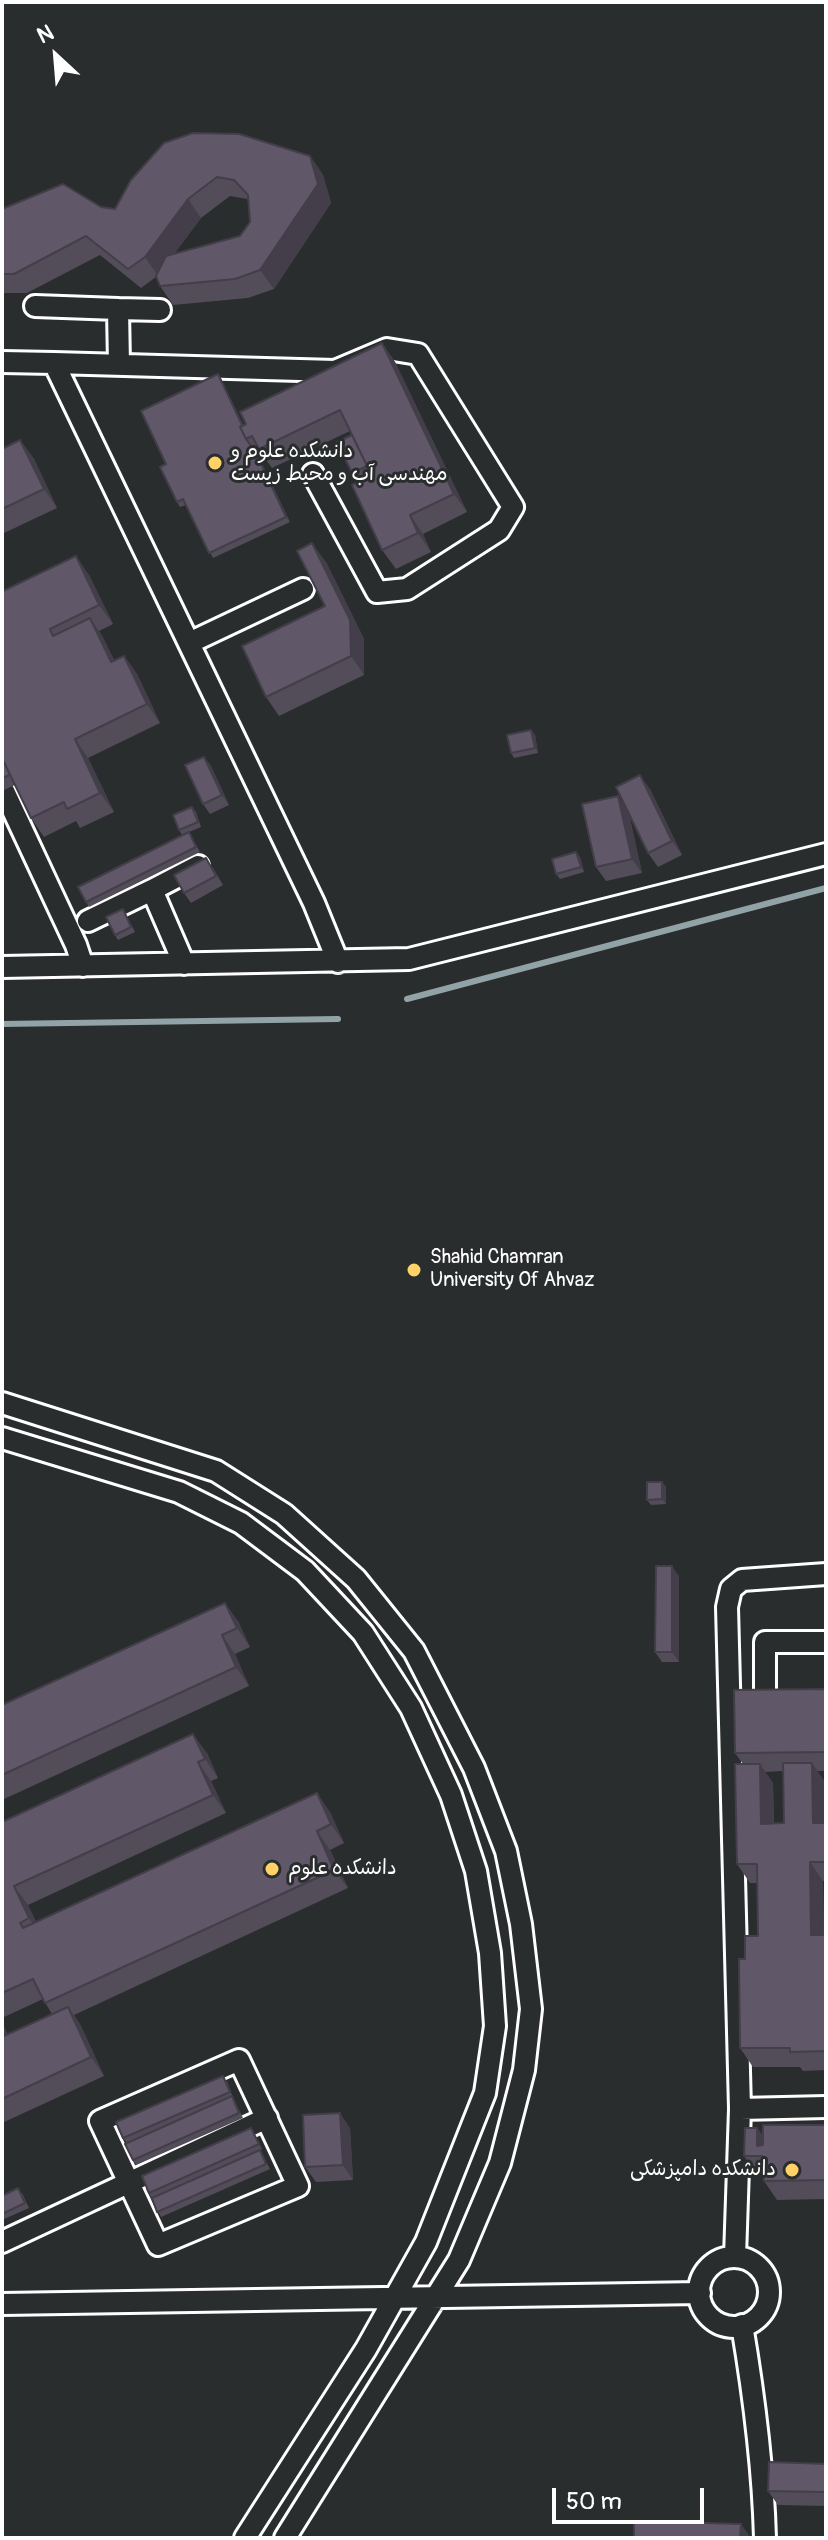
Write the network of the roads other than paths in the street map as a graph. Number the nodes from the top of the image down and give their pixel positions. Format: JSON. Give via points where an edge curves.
{"nodes":[{"id":1,"x":35,"y":306,"type":"dead end"},
{"id":2,"x":118,"y":309,"type":"junction"},
{"id":3,"x":160,"y":310,"type":"dead end"},
{"id":4,"x":2,"y":362,"type":"edge"},
{"id":5,"x":54,"y":363,"type":"junction"},
{"id":6,"x":119,"y":365,"type":"junction"},
{"id":7,"x":313,"y":474,"type":"dead end"},
{"id":8,"x":303,"y":589,"type":"edge"},
{"id":9,"x":189,"y":643,"type":"junction"},
{"id":10,"x":4,"y":791,"type":"edge"},
{"id":11,"x":826,"y":854,"type":"edge"},
{"id":12,"x":203,"y":863,"type":"edge"},
{"id":13,"x":152,"y":890,"type":"junction"},
{"id":14,"x":88,"y":921,"type":"dead end"},
{"id":15,"x":338,"y":962,"type":"junction"},
{"id":16,"x":184,"y":964,"type":"junction"},
{"id":17,"x":83,"y":966,"type":"junction"},
{"id":18,"x":2,"y":967,"type":"edge"},
{"id":19,"x":2,"y":1403,"type":"edge"},
{"id":20,"x":2,"y":1438,"type":"edge"},
{"id":21,"x":826,"y":1574,"type":"edge"},
{"id":22,"x":826,"y":1642,"type":"edge"},
{"id":23,"x":729,"y":1691,"type":"junction"},
{"id":24,"x":826,"y":2107,"type":"edge"},
{"id":25,"x":740,"y":2109,"type":"junction"},
{"id":26,"x":267,"y":2118,"type":"junction"},
{"id":27,"x":128,"y":2181,"type":"junction"},
{"id":28,"x":2,"y":2242,"type":"edge"},
{"id":29,"x":735,"y":2257,"type":"junction"},
{"id":30,"x":700,"y":2293,"type":"junction"},
{"id":31,"x":436,"y":2297,"type":"junction"},
{"id":32,"x":395,"y":2298,"type":"junction"},
{"id":33,"x":2,"y":2304,"type":"edge"},
{"id":34,"x":742,"y":2325,"type":"junction"},
{"id":35,"x":245,"y":2538,"type":"edge"},
{"id":36,"x":285,"y":2538,"type":"edge"},
{"id":37,"x":765,"y":2538,"type":"edge"}],
"edges":[{"from":1,"to":2,"type":"lane"},
{"from":2,"to":3,"type":"lane"},
{"from":2,"to":6,"type":"lane"},
{"from":4,"to":5,"type":"lane"},
{"from":5,"to":6,"type":"lane"},
{"from":5,"to":9,"type":"lane"},
{"from":6,"to":7,"type":"lane","via":[[335,371],[387,349],[418,354],[513,507],[499,530],[407,589],[377,592]]},
{"from":8,"to":9,"type":"lane"},
{"from":9,"to":15,"type":"lane"},
{"from":10,"to":17,"type":"lane"},
{"from":11,"to":15,"type":"lane","via":[[409,959]]},
{"from":12,"to":13,"type":"lane"},
{"from":13,"to":14,"type":"lane"},
{"from":13,"to":16,"type":"lane"},
{"from":15,"to":16,"type":"lane"},
{"from":16,"to":17,"type":"lane"},
{"from":17,"to":18,"type":"lane"},
{"from":19,"to":31,"type":"lane","via":[[216,1471],[284,1514],[356,1579],[414,1651],[474,1768],[506,1851],[531,2009],[524,2070],[500,2163],[459,2260]]},
{"from":20,"to":32,"type":"lane","via":[[179,1492],[241,1523],[305,1571],[363,1633],[411,1708],[431,1751],[476,1871],[495,2026],[485,2093],[426,2242]]},
{"from":21,"to":23,"type":"lane","via":[[742,1580],[731,1589]]},
{"from":22,"to":23,"type":"lane","via":[[765,1642],[772,1691]]},
{"from":23,"to":25,"type":"lane"},
{"from":24,"to":25,"type":"lane"},
{"from":25,"to":29,"type":"lane"},
{"from":26,"to":27,"type":"lane"},
{"from":26,"to":27,"type":"lane","via":[[239,2060],[100,2121]]},
{"from":26,"to":27,"type":"lane","via":[[298,2186],[158,2245]]},
{"from":27,"to":28,"type":"lane"},
{"from":29,"to":30,"type":"lane","via":[[707,2270]]},
{"from":29,"to":34,"type":"lane","via":[[750,2260],[769,2285],[761,2314]]},
{"from":30,"to":31,"type":"lane"},
{"from":30,"to":34,"type":"lane","via":[[706,2313],[718,2323]]},
{"from":31,"to":32,"type":"lane"},
{"from":31,"to":36,"type":"lane"},
{"from":32,"to":33,"type":"lane"},
{"from":32,"to":35,"type":"lane"},
{"from":34,"to":37,"type":"lane","via":[[754,2392]]}]}
